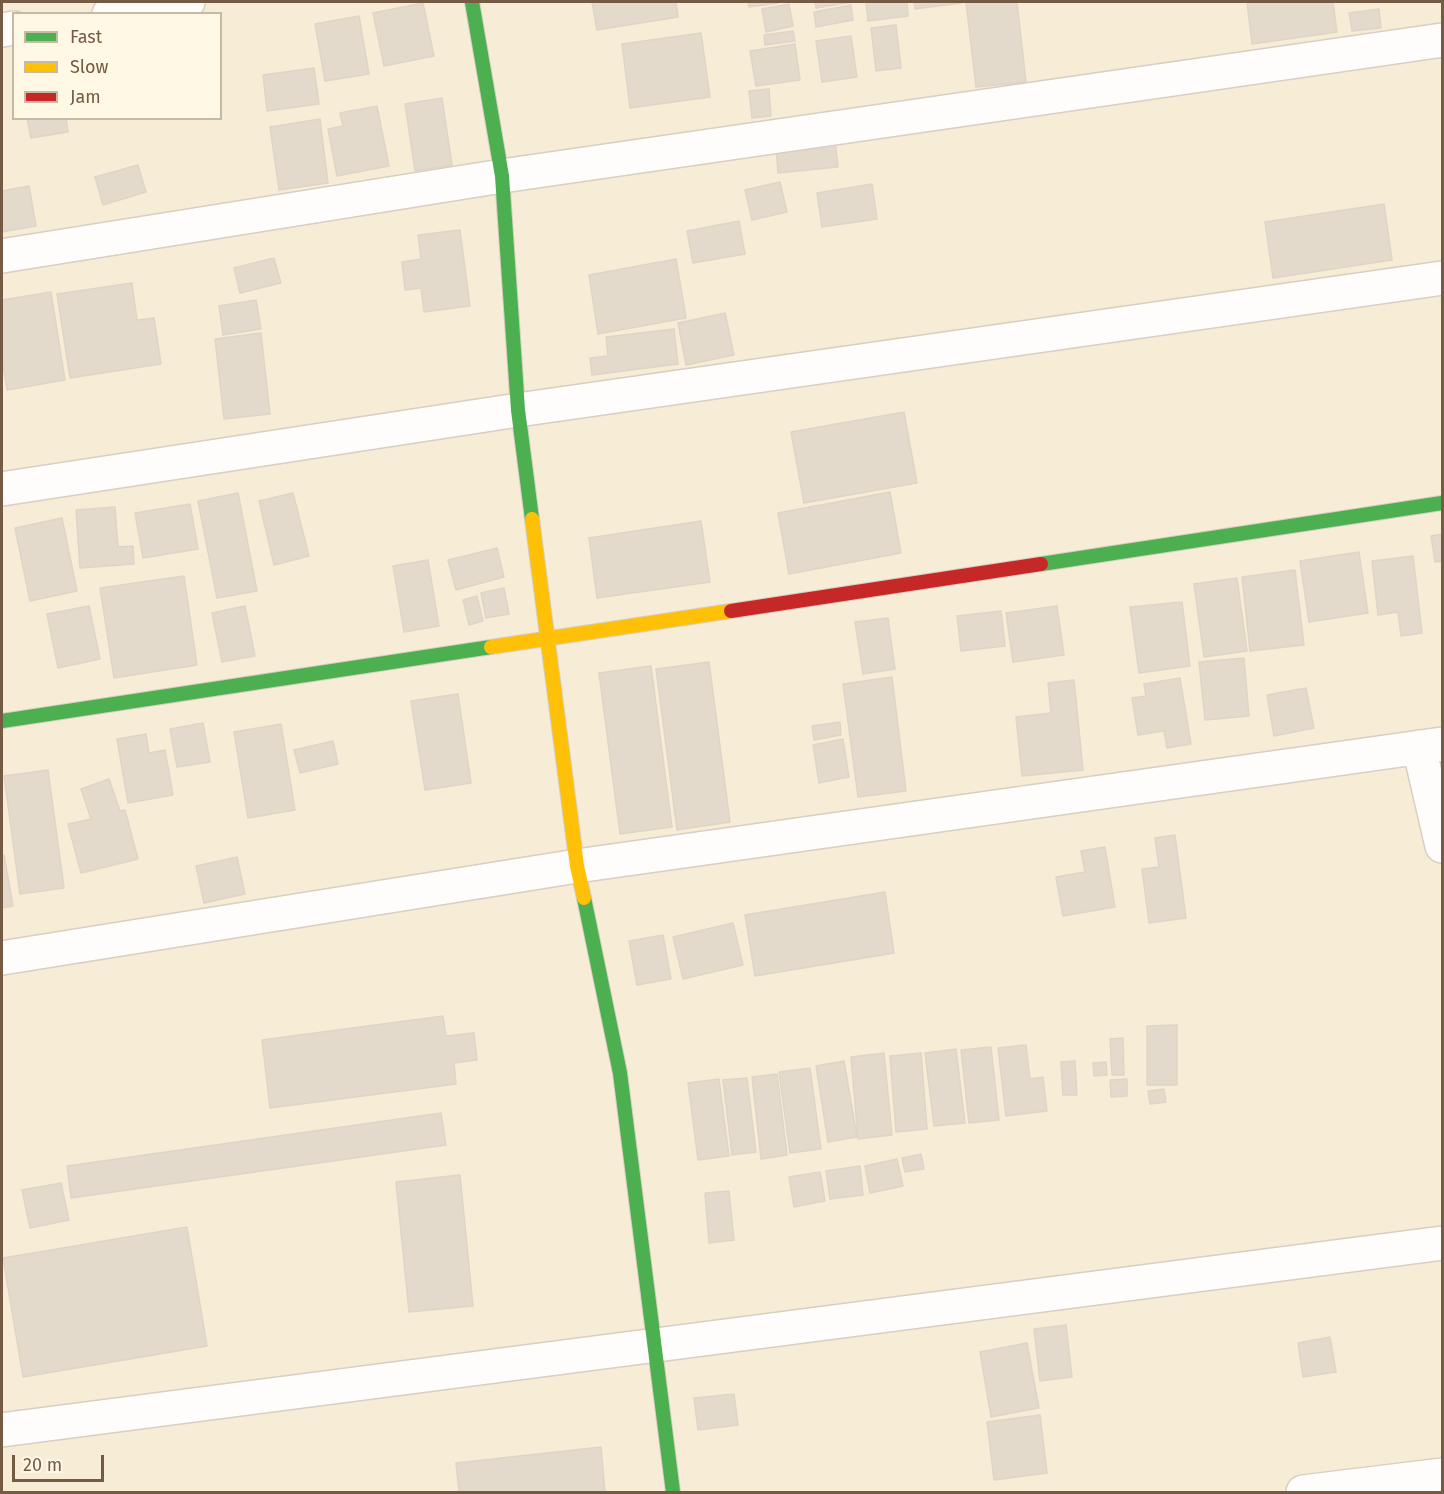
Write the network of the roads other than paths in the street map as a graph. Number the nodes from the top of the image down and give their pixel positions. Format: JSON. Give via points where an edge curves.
{"nodes":[{"id":1,"x":188,"y":2,"type":"edge"},
{"id":2,"x":472,"y":2,"type":"edge"},
{"id":3,"x":122,"y":12,"type":"edge"},
{"id":4,"x":1443,"y":40,"type":"edge"},
{"id":5,"x":502,"y":177,"type":"junction"},
{"id":6,"x":2,"y":256,"type":"edge"},
{"id":7,"x":1443,"y":278,"type":"edge"},
{"id":8,"x":518,"y":410,"type":"junction"},
{"id":9,"x":2,"y":489,"type":"edge"},
{"id":10,"x":1443,"y":503,"type":"edge"},
{"id":11,"x":549,"y":639,"type":"junction"},
{"id":12,"x":2,"y":721,"type":"edge"},
{"id":13,"x":1431,"y":746,"type":"edge"},
{"id":14,"x":1443,"y":846,"type":"edge"},
{"id":15,"x":578,"y":866,"type":"junction"},
{"id":16,"x":2,"y":958,"type":"edge"},
{"id":17,"x":1443,"y":1244,"type":"edge"},
{"id":18,"x":654,"y":1344,"type":"junction"},
{"id":19,"x":2,"y":1430,"type":"edge"},
{"id":20,"x":1443,"y":1475,"type":"edge"},
{"id":21,"x":674,"y":1492,"type":"edge"},
{"id":22,"x":1303,"y":1492,"type":"edge"}],
"edges":[{"from":1,"to":3,"type":"street"},
{"from":2,"to":5,"type":"street"},
{"from":4,"to":5,"type":"street"},
{"from":5,"to":6,"type":"street"},
{"from":5,"to":8,"type":"street"},
{"from":7,"to":8,"type":"street"},
{"from":8,"to":9,"type":"street"},
{"from":8,"to":11,"type":"street"},
{"from":10,"to":11,"type":"street"},
{"from":11,"to":12,"type":"street"},
{"from":11,"to":15,"type":"street"},
{"from":13,"to":14,"type":"street"},
{"from":13,"to":15,"type":"street"},
{"from":15,"to":16,"type":"street"},
{"from":15,"to":18,"type":"street","via":[[620,1073]]},
{"from":17,"to":18,"type":"street"},
{"from":18,"to":19,"type":"street"},
{"from":18,"to":21,"type":"street"},
{"from":20,"to":22,"type":"street"}]}
